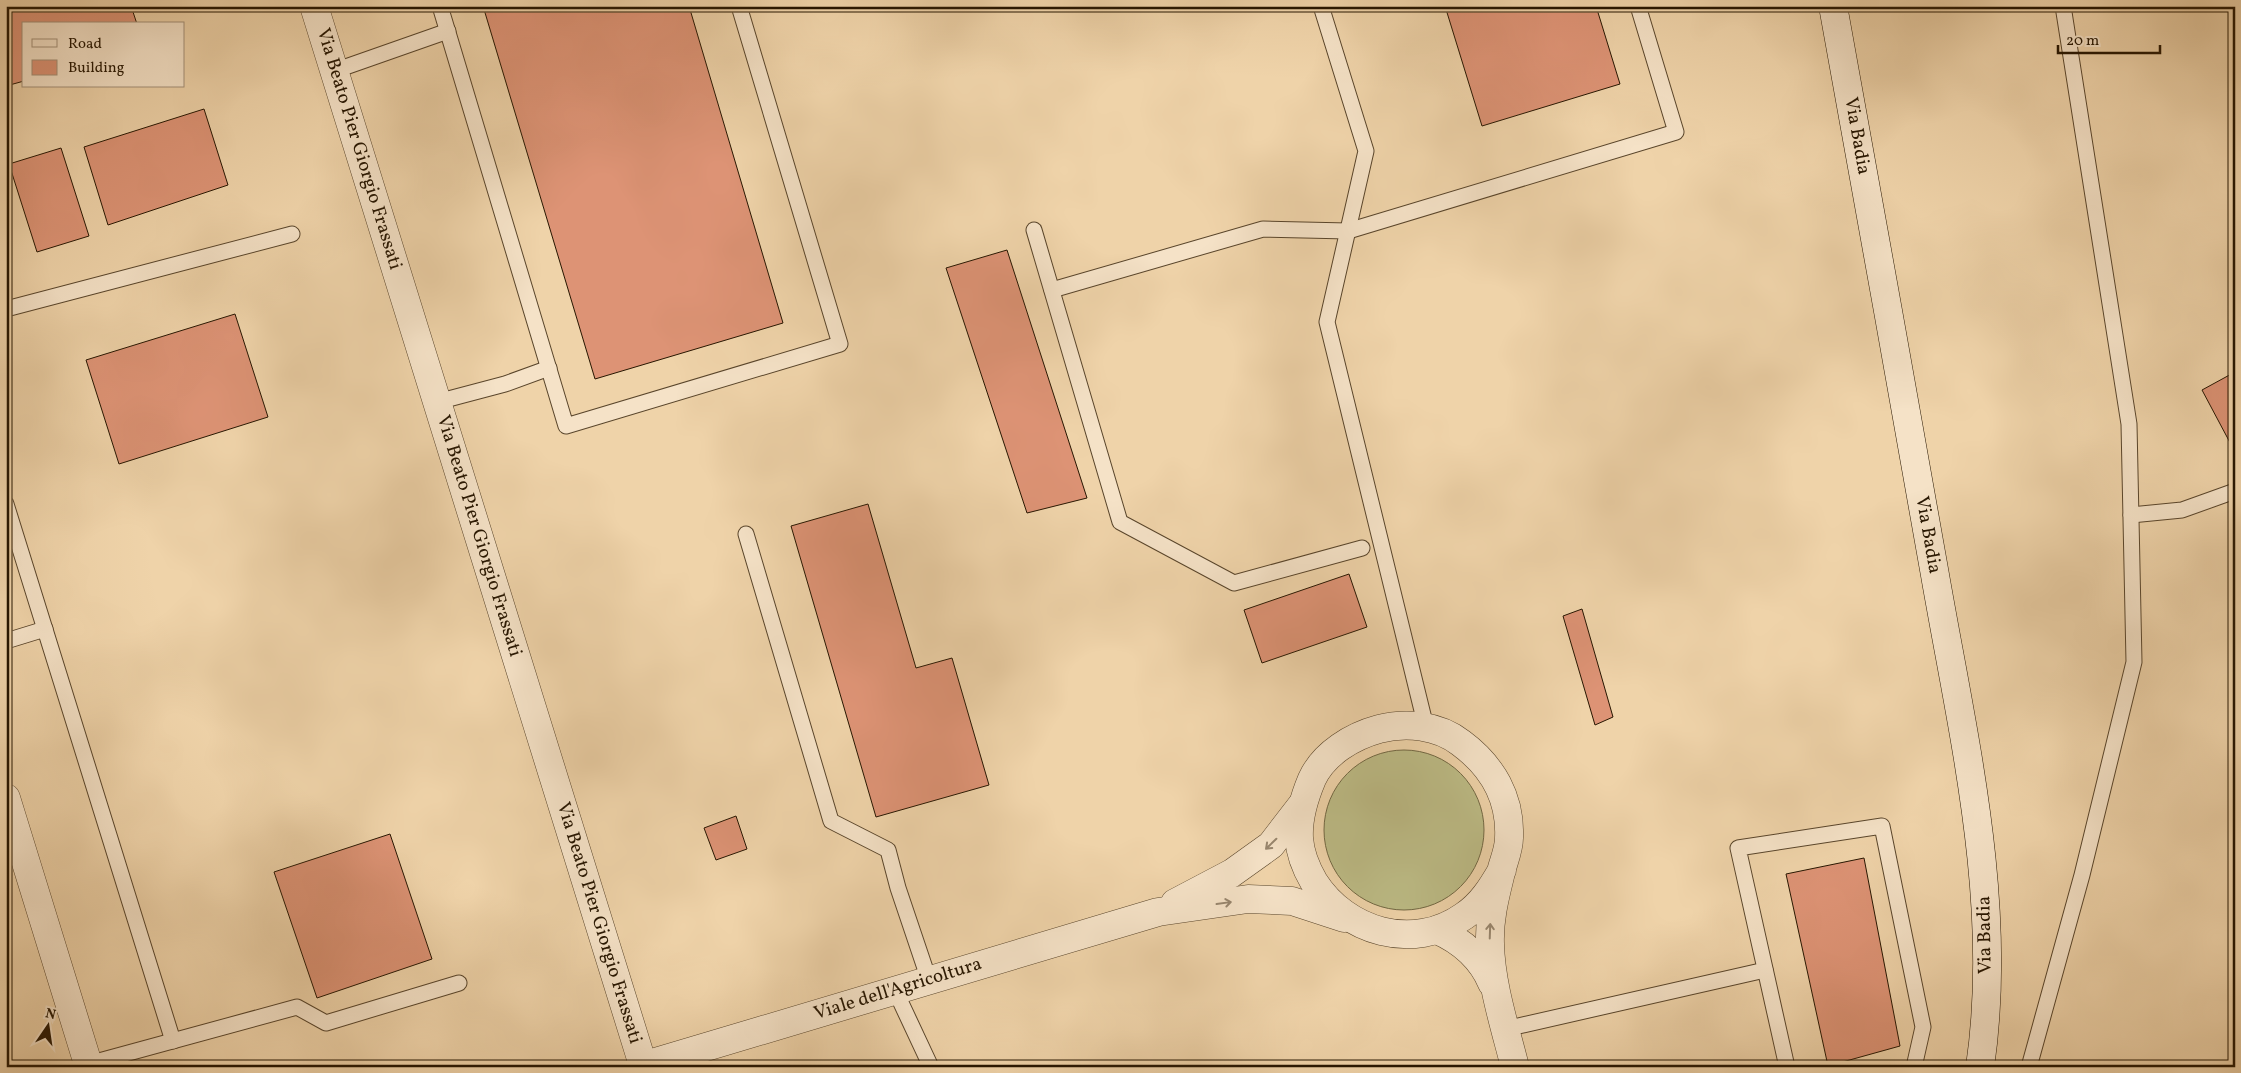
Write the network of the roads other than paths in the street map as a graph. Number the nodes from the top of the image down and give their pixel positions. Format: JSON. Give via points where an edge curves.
{"nodes":[{"id":1,"x":314,"y":6,"type":"edge"},
{"id":2,"x":440,"y":6,"type":"edge"},
{"id":3,"x":739,"y":6,"type":"edge"},
{"id":4,"x":1321,"y":6,"type":"edge"},
{"id":5,"x":1638,"y":6,"type":"edge"},
{"id":6,"x":1833,"y":6,"type":"edge"},
{"id":7,"x":2063,"y":6,"type":"edge"},
{"id":8,"x":448,"y":31,"type":"junction"},
{"id":9,"x":334,"y":71,"type":"junction"},
{"id":10,"x":1034,"y":230,"type":"dead end"},
{"id":11,"x":1348,"y":232,"type":"junction"},
{"id":12,"x":292,"y":234,"type":"dead end"},
{"id":13,"x":1052,"y":290,"type":"junction"},
{"id":14,"x":6,"y":309,"type":"edge"},
{"id":15,"x":549,"y":368,"type":"junction"},
{"id":16,"x":437,"y":402,"type":"junction"},
{"id":17,"x":2235,"y":492,"type":"edge"},
{"id":18,"x":6,"y":504,"type":"edge"},
{"id":19,"x":2131,"y":515,"type":"junction"},
{"id":20,"x":746,"y":534,"type":"dead end"},
{"id":21,"x":1362,"y":548,"type":"dead end"},
{"id":22,"x":45,"y":629,"type":"junction"},
{"id":23,"x":6,"y":641,"type":"edge"},
{"id":24,"x":1426,"y":727,"type":"junction"},
{"id":25,"x":6,"y":798,"type":"edge"},
{"id":26,"x":1301,"y":806,"type":"junction"},
{"id":27,"x":1502,"y":870,"type":"junction"},
{"id":28,"x":1158,"y":912,"type":"junction"},
{"id":29,"x":1350,"y":920,"type":"junction"},
{"id":30,"x":1437,"y":930,"type":"junction"},
{"id":31,"x":1765,"y":970,"type":"junction"},
{"id":32,"x":929,"y":980,"type":"junction"},
{"id":33,"x":459,"y":983,"type":"dead end"},
{"id":34,"x":895,"y":990,"type":"junction"},
{"id":35,"x":1497,"y":996,"type":"junction"},
{"id":36,"x":1506,"y":1029,"type":"junction"},
{"id":37,"x":173,"y":1041,"type":"junction"},
{"id":38,"x":89,"y":1065,"type":"edge"},
{"id":39,"x":641,"y":1066,"type":"edge"},
{"id":40,"x":931,"y":1067,"type":"edge"},
{"id":41,"x":1514,"y":1067,"type":"edge"},
{"id":42,"x":1787,"y":1067,"type":"edge"},
{"id":43,"x":1914,"y":1067,"type":"edge"},
{"id":44,"x":1980,"y":1067,"type":"edge"},
{"id":45,"x":2029,"y":1067,"type":"edge"}],
"edges":[{"from":1,"to":9,"type":"street","name":"Via Beato Pier Giorgio Frassati"},
{"from":2,"to":8,"type":"lane"},
{"from":3,"to":15,"type":"lane","via":[[840,344],[566,426]]},
{"from":4,"to":11,"type":"lane","via":[[1366,151]]},
{"from":5,"to":11,"type":"lane","via":[[1676,132]]},
{"from":6,"to":44,"type":"street","name":"Via Badia","via":[[1970,776],[1987,912],[1985,1033]]},
{"from":7,"to":19,"type":"lane","via":[[2129,424]]},
{"from":8,"to":9,"type":"lane"},
{"from":8,"to":15,"type":"lane"},
{"from":9,"to":16,"type":"street","name":"Via Beato Pier Giorgio Frassati"},
{"from":10,"to":13,"type":"lane"},
{"from":11,"to":13,"type":"lane","via":[[1263,229]]},
{"from":11,"to":24,"type":"lane","via":[[1327,322]]},
{"from":12,"to":14,"type":"lane"},
{"from":13,"to":21,"type":"lane","via":[[1120,522],[1234,583]]},
{"from":15,"to":16,"type":"lane","via":[[505,384]]},
{"from":16,"to":39,"type":"street","name":"Via Beato Pier Giorgio Frassati"},
{"from":17,"to":19,"type":"lane","via":[[2182,510]]},
{"from":18,"to":22,"type":"lane"},
{"from":19,"to":45,"type":"lane","via":[[2134,662],[2082,875]]},
{"from":20,"to":32,"type":"lane","via":[[832,821],[888,850]]},
{"from":22,"to":23,"type":"lane"},
{"from":22,"to":37,"type":"lane"},
{"from":24,"to":26,"type":"street","name":"Viale dell'Agricoltura","via":[[1393,725],[1361,734],[1334,751],[1314,776]]},
{"from":24,"to":27,"type":"street","name":"Viale dell'Agricoltura","via":[[1460,742],[1479,756],[1497,780],[1507,809],[1509,840]]},
{"from":25,"to":38,"type":"street"},
{"from":26,"to":28,"type":"street","name":"Viale dell'Agricoltura","one_way":true,"via":[[1271,845],[1232,873]]},
{"from":26,"to":29,"type":"street","name":"Viale dell'Agricoltura","via":[[1299,839],[1307,871],[1325,899]]},
{"from":27,"to":30,"type":"street","name":"Viale dell'Agricoltura","via":[[1481,901],[1464,916]]},
{"from":35,"to":27,"type":"street","one_way":true,"via":[[1490,929]]},
{"from":28,"to":29,"type":"street","name":"Viale dell'Agricoltura","one_way":true,"via":[[1248,899],[1292,902]]},
{"from":28,"to":32,"type":"street","name":"Viale dell'Agricoltura"},
{"from":29,"to":30,"type":"street","name":"Viale dell'Agricoltura","via":[[1378,932],[1408,934]]},
{"from":30,"to":35,"type":"street","via":[[1457,939],[1474,954],[1487,972]]},
{"from":31,"to":36,"type":"lane"},
{"from":31,"to":42,"type":"lane"},
{"from":31,"to":43,"type":"lane","via":[[1738,848],[1882,826],[1923,1027]]},
{"from":32,"to":34,"type":"street","name":"Viale dell'Agricoltura"},
{"from":33,"to":37,"type":"lane","via":[[326,1023],[297,1007]]},
{"from":34,"to":39,"type":"street","name":"Viale dell'Agricoltura"},
{"from":34,"to":40,"type":"lane"},
{"from":35,"to":36,"type":"street"},
{"from":36,"to":41,"type":"street"},
{"from":37,"to":38,"type":"lane"}]}
